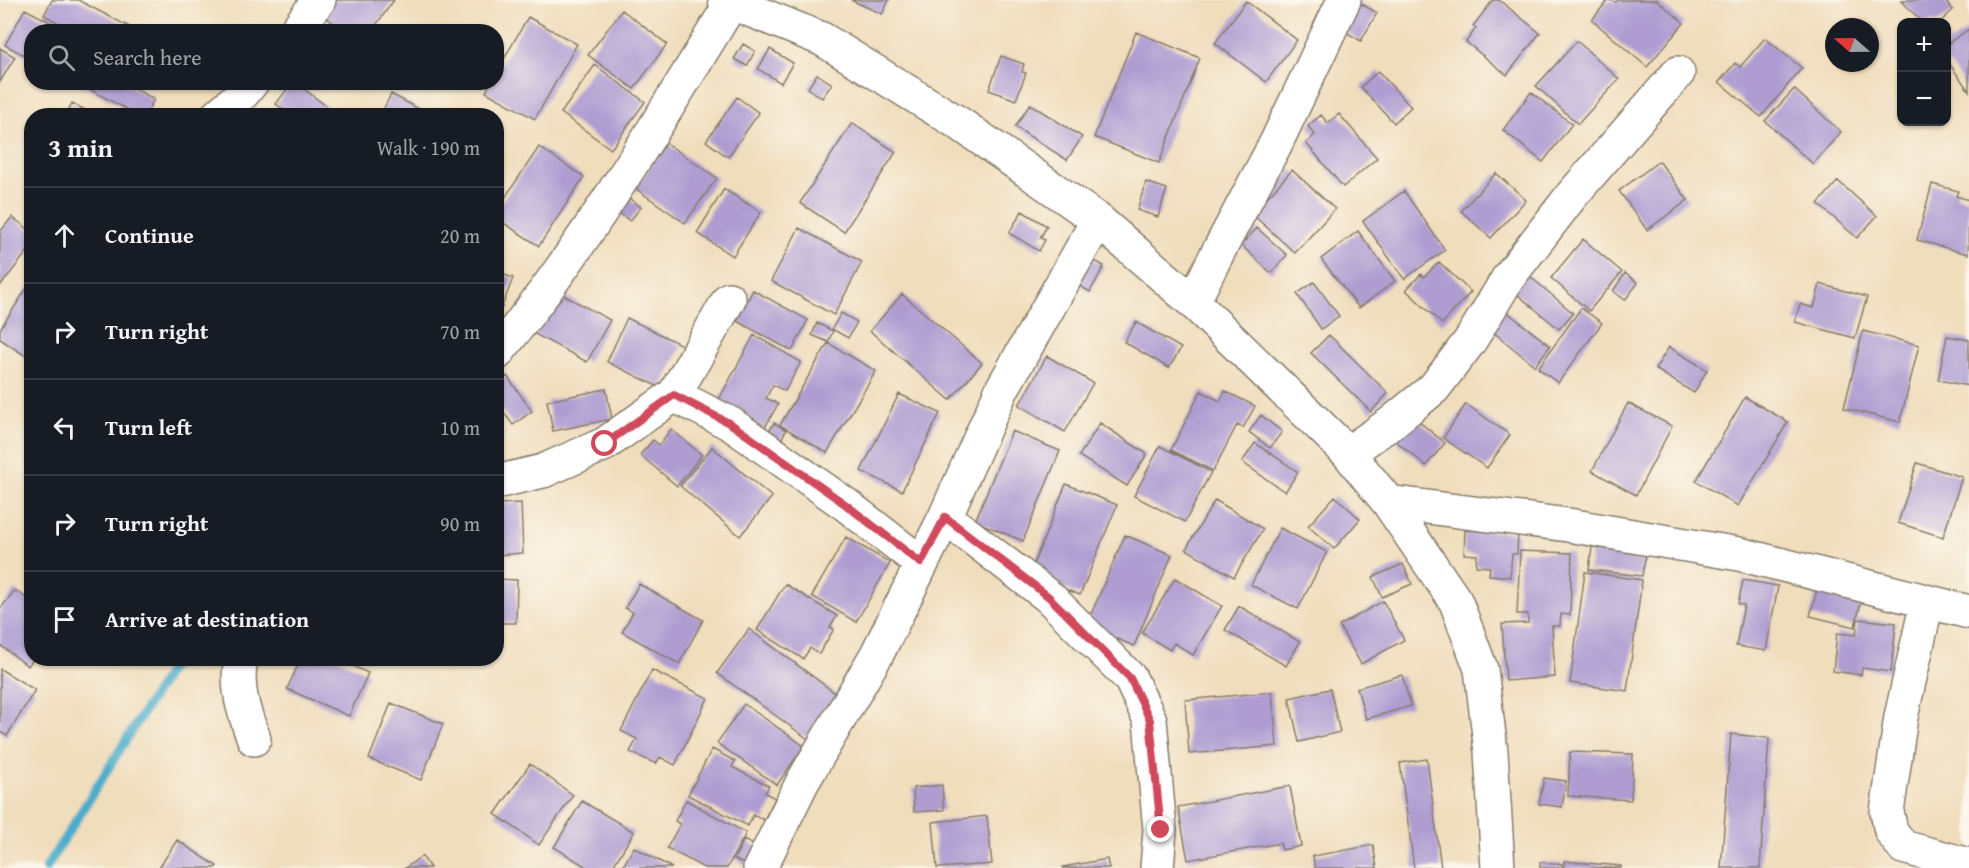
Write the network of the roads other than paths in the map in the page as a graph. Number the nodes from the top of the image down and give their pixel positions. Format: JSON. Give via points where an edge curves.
{"nodes":[{"id":1,"x":319,"y":0,"type":"edge"},
{"id":2,"x":1344,"y":0,"type":"edge"},
{"id":3,"x":729,"y":1,"type":"edge"},
{"id":4,"x":301,"y":24,"type":"edge"},
{"id":5,"x":1678,"y":74,"type":"dead end"},
{"id":6,"x":245,"y":90,"type":"edge"},
{"id":7,"x":226,"y":108,"type":"edge"},
{"id":8,"x":1098,"y":220,"type":"junction"},
{"id":9,"x":729,"y":299,"type":"dead end"},
{"id":10,"x":1193,"y":302,"type":"junction"},
{"id":11,"x":504,"y":344,"type":"edge"},
{"id":12,"x":674,"y":395,"type":"junction"},
{"id":13,"x":1348,"y":453,"type":"junction"},
{"id":14,"x":504,"y":480,"type":"edge"},
{"id":15,"x":1388,"y":502,"type":"junction"},
{"id":16,"x":945,"y":517,"type":"junction"},
{"id":17,"x":921,"y":563,"type":"junction"},
{"id":18,"x":1927,"y":602,"type":"junction"},
{"id":19,"x":1969,"y":612,"type":"edge"},
{"id":20,"x":239,"y":666,"type":"edge"},
{"id":21,"x":254,"y":739,"type":"dead end"},
{"id":22,"x":1969,"y":865,"type":"edge"},
{"id":23,"x":760,"y":868,"type":"edge"},
{"id":24,"x":1157,"y":868,"type":"edge"},
{"id":25,"x":1498,"y":868,"type":"edge"}],
"edges":[{"from":1,"to":4,"type":"street"},
{"from":2,"to":10,"type":"street","via":[[1276,143]]},
{"from":3,"to":8,"type":"street","via":[[822,39],[960,124]]},
{"from":3,"to":11,"type":"street","via":[[618,187]]},
{"from":5,"to":13,"type":"street","via":[[1572,195],[1508,278],[1470,341],[1434,388]]},
{"from":6,"to":7,"type":"street"},
{"from":8,"to":10,"type":"street"},
{"from":8,"to":16,"type":"street","via":[[1002,389]]},
{"from":9,"to":12,"type":"street"},
{"from":10,"to":13,"type":"street"},
{"from":12,"to":14,"type":"street","via":[[605,444],[543,471]]},
{"from":12,"to":17,"type":"street","via":[[731,424]]},
{"from":13,"to":15,"type":"street"},
{"from":15,"to":18,"type":"street","via":[[1568,525],[1739,554]]},
{"from":15,"to":25,"type":"street","via":[[1456,602],[1481,669]]},
{"from":16,"to":17,"type":"street"},
{"from":16,"to":24,"type":"street","via":[[1049,597],[1130,678],[1150,720],[1161,830]]},
{"from":17,"to":23,"type":"street","via":[[877,654],[802,783]]},
{"from":18,"to":19,"type":"street"},
{"from":18,"to":22,"type":"street","via":[[1901,717],[1887,812],[1891,831],[1903,847]]},
{"from":20,"to":21,"type":"street","via":[[242,708]]}]}
